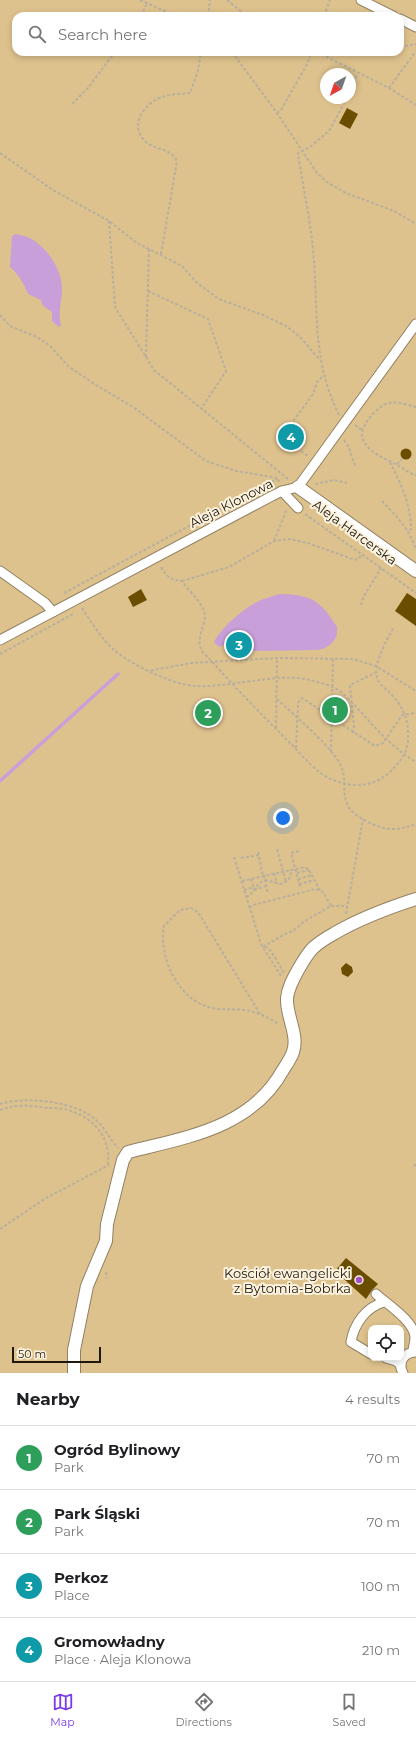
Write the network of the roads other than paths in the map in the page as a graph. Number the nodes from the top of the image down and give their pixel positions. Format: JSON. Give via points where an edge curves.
{"nodes":[{"id":1,"x":361,"y":0,"type":"edge"},
{"id":2,"x":385,"y":12,"type":"edge"},
{"id":3,"x":404,"y":21,"type":"edge"},
{"id":4,"x":416,"y":27,"type":"edge"},
{"id":5,"x":416,"y":324,"type":"edge"},
{"id":6,"x":298,"y":487,"type":"junction"},
{"id":7,"x":282,"y":491,"type":"junction"},
{"id":8,"x":298,"y":508,"type":"road end"},
{"id":9,"x":416,"y":570,"type":"edge"},
{"id":10,"x":0,"y":571,"type":"edge"},
{"id":11,"x":53,"y":612,"type":"junction"},
{"id":12,"x":0,"y":640,"type":"edge"},
{"id":13,"x":416,"y":899,"type":"edge"},
{"id":14,"x":376,"y":1294,"type":"dead end"},
{"id":15,"x":384,"y":1302,"type":"junction"},
{"id":16,"x":368,"y":1352,"type":"edge"},
{"id":17,"x":414,"y":1352,"type":"edge"},
{"id":18,"x":394,"y":1361,"type":"edge"},
{"id":19,"x":402,"y":1371,"type":"edge"},
{"id":20,"x":74,"y":1373,"type":"edge"}],
"edges":[{"from":1,"to":2,"type":"street"},
{"from":3,"to":4,"type":"street"},
{"from":5,"to":6,"type":"street"},
{"from":6,"to":7,"type":"street","name":"Aleja Klonowa"},
{"from":6,"to":9,"type":"street","name":"Aleja Harcerska"},
{"from":7,"to":8,"type":"street","name":"Aleja Harcerska"},
{"from":7,"to":11,"type":"street","name":"Aleja Klonowa"},
{"from":10,"to":11,"type":"street","via":[[45,603]]},
{"from":11,"to":12,"type":"street","name":"Aleja Klonowa"},
{"from":13,"to":20,"type":"street","via":[[368,916],[313,947],[294,976],[287,997],[295,1046],[293,1054],[276,1083],[260,1100],[226,1124],[199,1134],[123,1152],[107,1224],[106,1240],[87,1286],[74,1350]]},
{"from":14,"to":15,"type":"street"},
{"from":15,"to":16,"type":"street","via":[[369,1310],[353,1330],[351,1342]]},
{"from":15,"to":17,"type":"street","via":[[412,1328],[415,1336]]},
{"from":17,"to":19,"type":"street","via":[[403,1357]]},
{"from":18,"to":19,"type":"street"}]}
